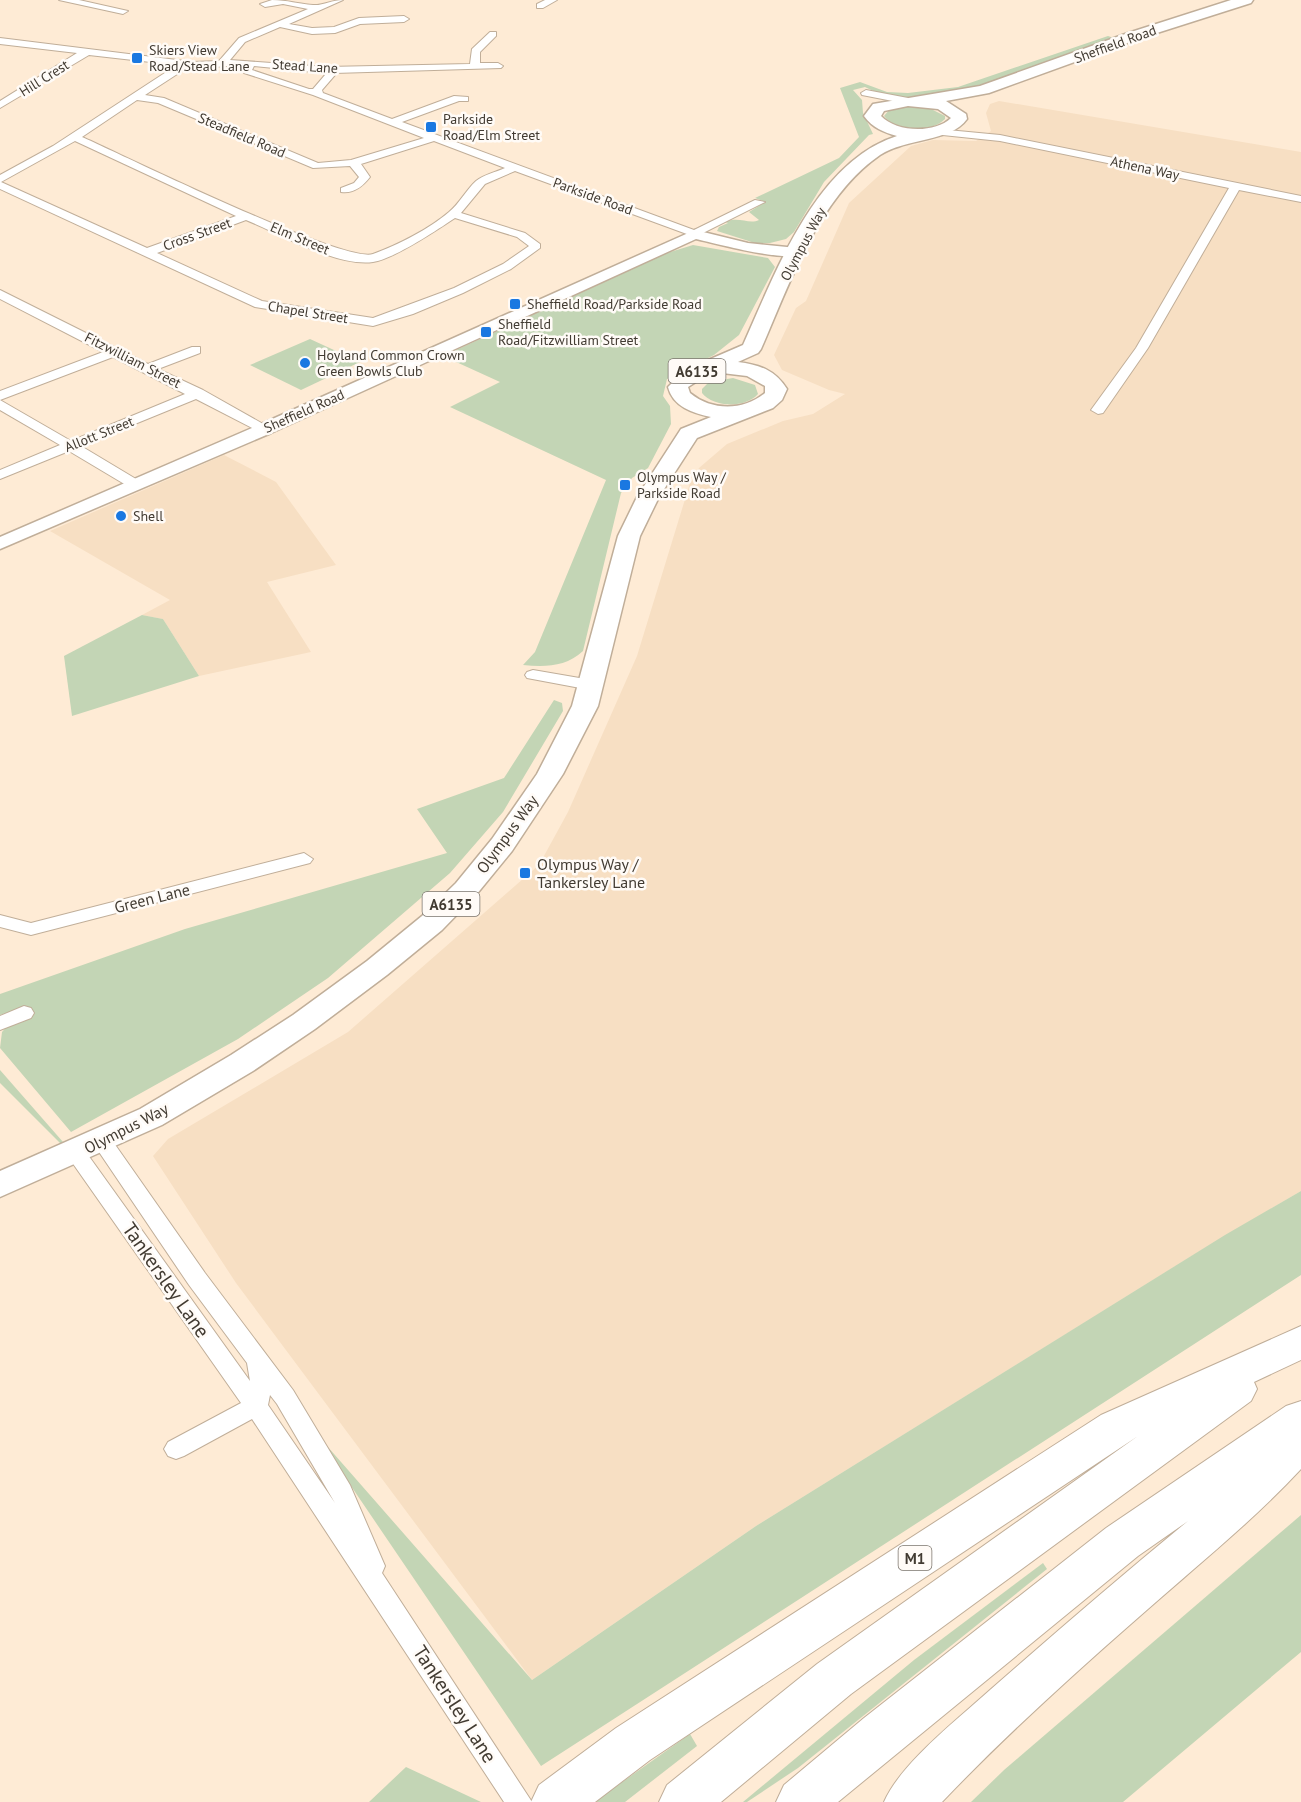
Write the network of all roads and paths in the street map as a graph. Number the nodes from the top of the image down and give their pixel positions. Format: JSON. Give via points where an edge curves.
{"nodes":[{"id":1,"x":64,"y":0,"type":"edge"},
{"id":2,"x":338,"y":0,"type":"edge"},
{"id":3,"x":552,"y":0,"type":"edge"},
{"id":4,"x":1246,"y":0,"type":"edge"},
{"id":5,"x":284,"y":1,"type":"edge"},
{"id":6,"x":265,"y":4,"type":"dead end"},
{"id":7,"x":540,"y":6,"type":"dead end"},
{"id":8,"x":318,"y":9,"type":"junction"},
{"id":9,"x":123,"y":11,"type":"dead end"},
{"id":10,"x":404,"y":19,"type":"dead end"},
{"id":11,"x":282,"y":25,"type":"junction"},
{"id":12,"x":493,"y":34,"type":"dead end"},
{"id":13,"x":0,"y":41,"type":"edge"},
{"id":14,"x":88,"y":51,"type":"junction"},
{"id":15,"x":223,"y":62,"type":"junction"},
{"id":16,"x":191,"y":65,"type":"junction"},
{"id":17,"x":249,"y":66,"type":"dead end"},
{"id":18,"x":498,"y":66,"type":"dead end"},
{"id":19,"x":475,"y":68,"type":"junction"},
{"id":20,"x":327,"y":70,"type":"junction"},
{"id":21,"x":983,"y":90,"type":"junction"},
{"id":22,"x":317,"y":92,"type":"junction"},
{"id":23,"x":133,"y":97,"type":"junction"},
{"id":24,"x":464,"y":99,"type":"dead end"},
{"id":25,"x":914,"y":101,"type":"junction"},
{"id":26,"x":0,"y":105,"type":"edge"},
{"id":27,"x":955,"y":112,"type":"junction"},
{"id":28,"x":875,"y":116,"type":"junction"},
{"id":29,"x":393,"y":122,"type":"junction"},
{"id":30,"x":930,"y":132,"type":"junction"},
{"id":31,"x":74,"y":137,"type":"junction"},
{"id":32,"x":433,"y":138,"type":"junction"},
{"id":33,"x":989,"y":138,"type":"junction"},
{"id":34,"x":873,"y":152,"type":"junction"},
{"id":35,"x":352,"y":163,"type":"junction"},
{"id":36,"x":514,"y":168,"type":"junction"},
{"id":37,"x":0,"y":179,"type":"edge"},
{"id":38,"x":334,"y":184,"type":"dead end"},
{"id":39,"x":0,"y":185,"type":"edge"},
{"id":40,"x":1235,"y":187,"type":"junction"},
{"id":41,"x":1301,"y":199,"type":"edge"},
{"id":42,"x":755,"y":204,"type":"dead end"},
{"id":43,"x":736,"y":207,"type":"junction"},
{"id":44,"x":454,"y":214,"type":"junction"},
{"id":45,"x":246,"y":216,"type":"junction"},
{"id":46,"x":756,"y":220,"type":"dead end"},
{"id":47,"x":695,"y":234,"type":"junction"},
{"id":48,"x":148,"y":252,"type":"junction"},
{"id":49,"x":797,"y":252,"type":"junction"},
{"id":50,"x":0,"y":294,"type":"edge"},
{"id":51,"x":751,"y":349,"type":"junction"},
{"id":52,"x":196,"y":350,"type":"dead end"},
{"id":53,"x":116,"y":351,"type":"junction"},
{"id":54,"x":150,"y":368,"type":"junction"},
{"id":55,"x":706,"y":369,"type":"junction"},
{"id":56,"x":766,"y":376,"type":"junction"},
{"id":57,"x":198,"y":393,"type":"junction"},
{"id":58,"x":0,"y":396,"type":"edge"},
{"id":59,"x":687,"y":402,"type":"junction"},
{"id":60,"x":0,"y":404,"type":"edge"},
{"id":61,"x":1098,"y":410,"type":"dead end"},
{"id":62,"x":744,"y":411,"type":"junction"},
{"id":63,"x":265,"y":429,"type":"junction"},
{"id":64,"x":689,"y":434,"type":"junction"},
{"id":65,"x":69,"y":446,"type":"junction"},
{"id":66,"x":0,"y":475,"type":"edge"},
{"id":67,"x":136,"y":485,"type":"junction"},
{"id":68,"x":0,"y":544,"type":"edge"},
{"id":69,"x":533,"y":675,"type":"dead end"},
{"id":70,"x":591,"y":685,"type":"junction"},
{"id":71,"x":304,"y":860,"type":"dead end"},
{"id":72,"x":0,"y":921,"type":"edge"},
{"id":73,"x":24,"y":1013,"type":"dead end"},
{"id":74,"x":0,"y":1023,"type":"edge"},
{"id":75,"x":102,"y":1141,"type":"junction"},
{"id":76,"x":76,"y":1153,"type":"junction"},
{"id":77,"x":0,"y":1185,"type":"edge"},
{"id":78,"x":1297,"y":1345,"type":"edge"},
{"id":79,"x":257,"y":1359,"type":"junction"},
{"id":80,"x":256,"y":1406,"type":"junction"},
{"id":81,"x":1301,"y":1418,"type":"edge"},
{"id":82,"x":1301,"y":1440,"type":"edge"},
{"id":83,"x":176,"y":1449,"type":"dead end"},
{"id":84,"x":390,"y":1606,"type":"junction"},
{"id":85,"x":519,"y":1802,"type":"edge"},
{"id":86,"x":556,"y":1802,"type":"edge"},
{"id":87,"x":684,"y":1802,"type":"edge"},
{"id":88,"x":801,"y":1802,"type":"edge"},
{"id":89,"x":909,"y":1802,"type":"edge"}],
"edges":[{"from":1,"to":9,"type":"street"},
{"from":2,"to":8,"type":"street"},
{"from":3,"to":7,"type":"street"},
{"from":4,"to":21,"type":"main road","name":"Sheffield Road"},
{"from":5,"to":6,"type":"street"},
{"from":5,"to":8,"type":"street"},
{"from":8,"to":11,"type":"street"},
{"from":10,"to":11,"type":"street","via":[[359,21],[335,30],[312,31]]},
{"from":11,"to":15,"type":"street","via":[[242,40]]},
{"from":12,"to":19,"type":"street","via":[[475,51]]},
{"from":13,"to":14,"type":"street"},
{"from":14,"to":16,"type":"street"},
{"from":14,"to":26,"type":"street","name":"Hill Crest"},
{"from":15,"to":16,"type":"street","name":"Stead Lane"},
{"from":15,"to":20,"type":"street","name":"Stead Lane"},
{"from":16,"to":23,"type":"street","name":"Stead Lane","via":[[177,69]]},
{"from":17,"to":22,"type":"street","name":"Parkside Road","via":[[247,71]]},
{"from":18,"to":19,"type":"street","name":"Stead Lane"},
{"from":19,"to":20,"type":"street","name":"Stead Lane"},
{"from":20,"to":22,"type":"street","via":[[330,75]]},
{"from":21,"to":25,"type":"main road","name":"Sheffield Road"},
{"from":21,"to":27,"type":"main road","name":"Sheffield Road"},
{"from":22,"to":29,"type":"street","name":"Parkside Road"},
{"from":23,"to":31,"type":"street","name":"Stead Lane"},
{"from":23,"to":35,"type":"street","name":"Steadfield Road","via":[[160,100],[308,164],[325,167]]},
{"from":24,"to":29,"type":"street"},
{"from":25,"to":27,"type":"main road"},
{"from":25,"to":28,"type":"main road","via":[[887,104]]},
{"from":25,"to":28,"type":"street","via":[[864,91]]},
{"from":27,"to":30,"type":"main road","name":"Olympus Way","via":[[960,119],[956,124]]},
{"from":27,"to":33,"type":"street","name":"Athena Way"},
{"from":28,"to":30,"type":"main road","via":[[894,130]]},
{"from":28,"to":34,"type":"main road","via":[[880,136]]},
{"from":29,"to":32,"type":"street","name":"Parkside Road"},
{"from":30,"to":33,"type":"street","name":"Athena Way"},
{"from":30,"to":34,"type":"main road","name":"Olympus Way"},
{"from":31,"to":37,"type":"street","name":"Stead Lane"},
{"from":31,"to":45,"type":"street","name":"Elm Street"},
{"from":32,"to":35,"type":"street","name":"Steadfield Road"},
{"from":32,"to":36,"type":"street","name":"Parkside Road"},
{"from":33,"to":40,"type":"street","name":"Athena Way"},
{"from":34,"to":49,"type":"main road","name":"Olympus Way","via":[[846,174],[827,199]]},
{"from":35,"to":38,"type":"street","via":[[365,177],[349,192]]},
{"from":36,"to":44,"type":"street","name":"Elm Street","via":[[481,182]]},
{"from":36,"to":47,"type":"street","name":"Parkside Road"},
{"from":39,"to":48,"type":"street","name":"Chapel Street"},
{"from":40,"to":41,"type":"street","name":"Athena Way"},
{"from":40,"to":61,"type":"street","via":[[1142,348]]},
{"from":42,"to":43,"type":"street","name":"Sheffield Road"},
{"from":43,"to":46,"type":"street"},
{"from":43,"to":47,"type":"street","name":"Sheffield Road"},
{"from":44,"to":45,"type":"street","name":"Elm Street","via":[[374,258],[361,259],[335,253]]},
{"from":44,"to":48,"type":"street","name":"Chapel Street","via":[[521,236],[536,246],[520,260],[389,319],[373,322],[259,304]]},
{"from":45,"to":48,"type":"street","name":"Cross Street"},
{"from":47,"to":49,"type":"street","name":"Parkside Road","via":[[748,247]]},
{"from":47,"to":63,"type":"street","name":"Sheffield Road"},
{"from":49,"to":51,"type":"main road","name":"Olympus Way"},
{"from":50,"to":53,"type":"street","name":"Fitzwilliam Street"},
{"from":51,"to":55,"type":"main road","number":"A6135"},
{"from":51,"to":56,"type":"main road","number":"A6135"},
{"from":52,"to":54,"type":"street"},
{"from":53,"to":54,"type":"street","name":"Fitzwilliam Street"},
{"from":53,"to":58,"type":"street"},
{"from":54,"to":57,"type":"street","name":"Fitzwilliam Street"},
{"from":55,"to":56,"type":"main road","number":"A6135","via":[[739,367]]},
{"from":55,"to":59,"type":"main road","number":"A6135","via":[[683,379],[678,387]]},
{"from":56,"to":62,"type":"main road","number":"A6135","via":[[777,389],[775,396],[769,403]]},
{"from":57,"to":63,"type":"street","name":"Fitzwilliam Street"},
{"from":57,"to":65,"type":"street","name":"Allott Street"},
{"from":59,"to":62,"type":"main road","number":"A6135","via":[[713,411]]},
{"from":59,"to":64,"type":"main road","number":"A6135"},
{"from":60,"to":65,"type":"street"},
{"from":62,"to":64,"type":"main road","number":"A6135"},
{"from":63,"to":67,"type":"street","name":"Sheffield Road"},
{"from":64,"to":70,"type":"main road","name":"Olympus Way","number":"A6135","via":[[648,496],[629,536]]},
{"from":65,"to":66,"type":"street","name":"Allott Street"},
{"from":65,"to":67,"type":"street"},
{"from":67,"to":68,"type":"street","name":"Sheffield Road"},
{"from":69,"to":70,"type":"street"},
{"from":70,"to":75,"type":"main road","name":"Olympus Way","number":"A6135","via":[[585,706],[550,774],[502,845],[432,923],[296,1028],[155,1116]]},
{"from":71,"to":72,"type":"street","name":"Green Lane","via":[[32,928]]},
{"from":73,"to":74,"type":"street"},
{"from":75,"to":76,"type":"main road","name":"Olympus Way","number":"A6135"},
{"from":75,"to":79,"type":"street","name":"Tankersley Lane"},
{"from":76,"to":77,"type":"main road","name":"Olympus Way","number":"A6135"},
{"from":76,"to":80,"type":"street","name":"Tankersley Lane"},
{"from":78,"to":86,"type":"highway","number":"M1","via":[[1116,1427],[633,1744]]},
{"from":78,"to":87,"type":"highway","number":"M1","via":[[834,1679]]},
{"from":79,"to":80,"type":"street","name":"Tankersley Lane","via":[[262,1383]]},
{"from":79,"to":84,"type":"street","name":"Tankersley Lane","via":[[285,1396],[337,1482]]},
{"from":80,"to":83,"type":"street"},
{"from":80,"to":84,"type":"street","name":"Tankersley Lane"},
{"from":81,"to":88,"type":"highway","via":[[1122,1542]]},
{"from":82,"to":89,"type":"highway","via":[[1246,1498],[965,1744]]},
{"from":84,"to":85,"type":"street","name":"Tankersley Lane"}]}
